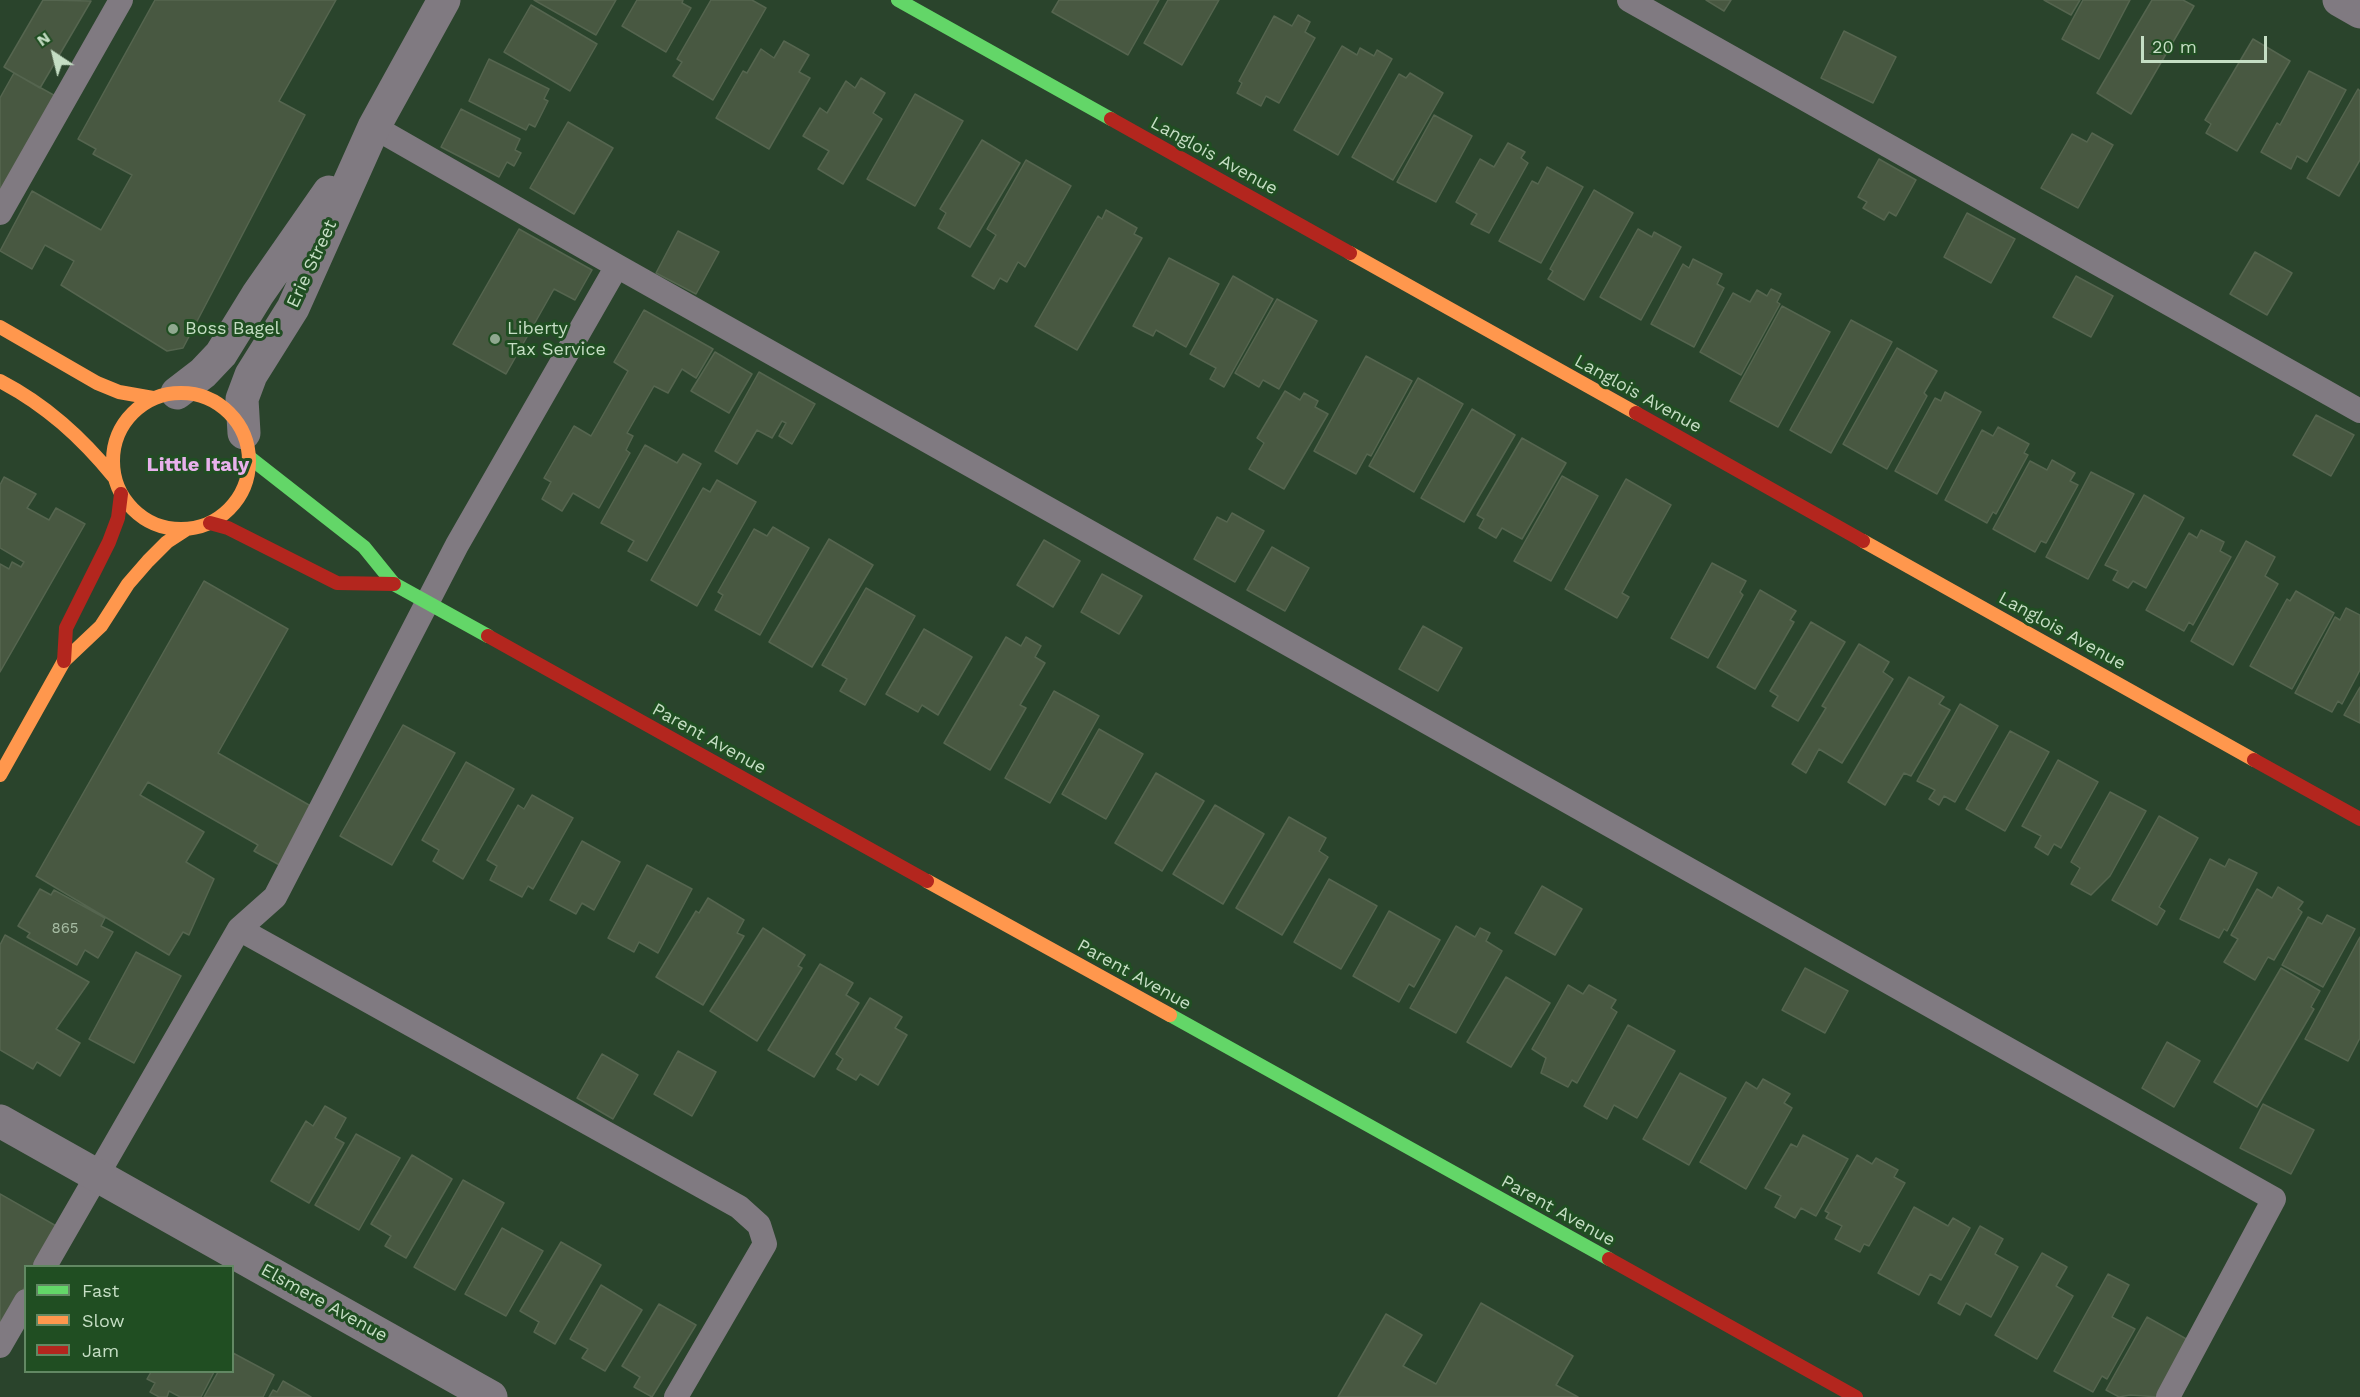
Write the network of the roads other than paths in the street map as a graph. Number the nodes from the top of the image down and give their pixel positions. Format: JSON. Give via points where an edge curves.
{"nodes":[{"id":1,"x":121,"y":0,"type":"edge"},
{"id":2,"x":444,"y":0,"type":"edge"},
{"id":3,"x":898,"y":0,"type":"edge"},
{"id":4,"x":1629,"y":0,"type":"edge"},
{"id":5,"x":2339,"y":0,"type":"edge"},
{"id":6,"x":2360,"y":12,"type":"edge"},
{"id":7,"x":374,"y":127,"type":"junction"},
{"id":8,"x":0,"y":213,"type":"edge"},
{"id":9,"x":617,"y":266,"type":"junction"},
{"id":10,"x":0,"y":327,"type":"edge"},
{"id":11,"x":0,"y":381,"type":"edge"},
{"id":12,"x":165,"y":395,"type":"junction"},
{"id":13,"x":2360,"y":411,"type":"edge"},
{"id":14,"x":246,"y":445,"type":"junction"},
{"id":15,"x":114,"y":477,"type":"junction"},
{"id":16,"x":121,"y":494,"type":"junction"},
{"id":17,"x":210,"y":523,"type":"junction"},
{"id":18,"x":187,"y":529,"type":"junction"},
{"id":19,"x":394,"y":584,"type":"junction"},
{"id":20,"x":429,"y":603,"type":"junction"},
{"id":21,"x":64,"y":661,"type":"junction"},
{"id":22,"x":0,"y":775,"type":"edge"},
{"id":23,"x":2360,"y":819,"type":"edge"},
{"id":24,"x":239,"y":928,"type":"junction"},
{"id":25,"x":0,"y":1121,"type":"edge"},
{"id":26,"x":97,"y":1176,"type":"junction"},
{"id":27,"x":46,"y":1265,"type":"edge"},
{"id":28,"x":24,"y":1304,"type":"edge"},
{"id":29,"x":0,"y":1346,"type":"edge"},
{"id":30,"x":491,"y":1397,"type":"edge"},
{"id":31,"x":676,"y":1397,"type":"edge"},
{"id":32,"x":1856,"y":1397,"type":"edge"},
{"id":33,"x":2168,"y":1397,"type":"edge"}],
"edges":[{"from":1,"to":8,"type":"lane"},
{"from":2,"to":7,"type":"street","name":"Erie Street"},
{"from":3,"to":23,"type":"street","name":"Langlois Avenue"},
{"from":4,"to":13,"type":"lane"},
{"from":5,"to":6,"type":"street"},
{"from":7,"to":9,"type":"lane"},
{"from":7,"to":12,"type":"street","name":"Erie Street","via":[[221,354],[203,373]]},
{"from":7,"to":14,"type":"street","name":"Erie Street","via":[[293,308],[251,375],[242,399]]},
{"from":9,"to":20,"type":"lane","via":[[457,545]]},
{"from":9,"to":33,"type":"lane","via":[[2274,1199]]},
{"from":10,"to":12,"type":"street","via":[[97,383],[119,392]]},
{"from":11,"to":15,"type":"street","via":[[62,418]]},
{"from":12,"to":14,"type":"street","via":[[189,393],[212,400],[230,414]]},
{"from":12,"to":15,"type":"street","via":[[134,412],[119,431],[113,454]]},
{"from":14,"to":17,"type":"street","via":[[247,480],[236,502]]},
{"from":14,"to":19,"type":"street","name":"Parent Avenue","via":[[325,518],[364,547]]},
{"from":15,"to":16,"type":"street"},
{"from":16,"to":18,"type":"street","via":[[142,517],[163,527]]},
{"from":16,"to":21,"type":"street","via":[[109,542],[66,628]]},
{"from":17,"to":18,"type":"street"},
{"from":17,"to":19,"type":"street","name":"Parent Avenue","via":[[228,528],[338,583]]},
{"from":18,"to":21,"type":"street","via":[[148,561],[101,626]]},
{"from":19,"to":20,"type":"street","name":"Parent Avenue"},
{"from":20,"to":24,"type":"lane","via":[[275,897]]},
{"from":20,"to":32,"type":"street","name":"Parent Avenue"},
{"from":21,"to":22,"type":"street"},
{"from":24,"to":26,"type":"lane"},
{"from":24,"to":31,"type":"lane","via":[[739,1207],[759,1225],[765,1244]]},
{"from":25,"to":26,"type":"street","name":"Elsmere Avenue"},
{"from":26,"to":27,"type":"lane"},
{"from":26,"to":30,"type":"street","name":"Elsmere Avenue"},
{"from":28,"to":29,"type":"lane"}]}
